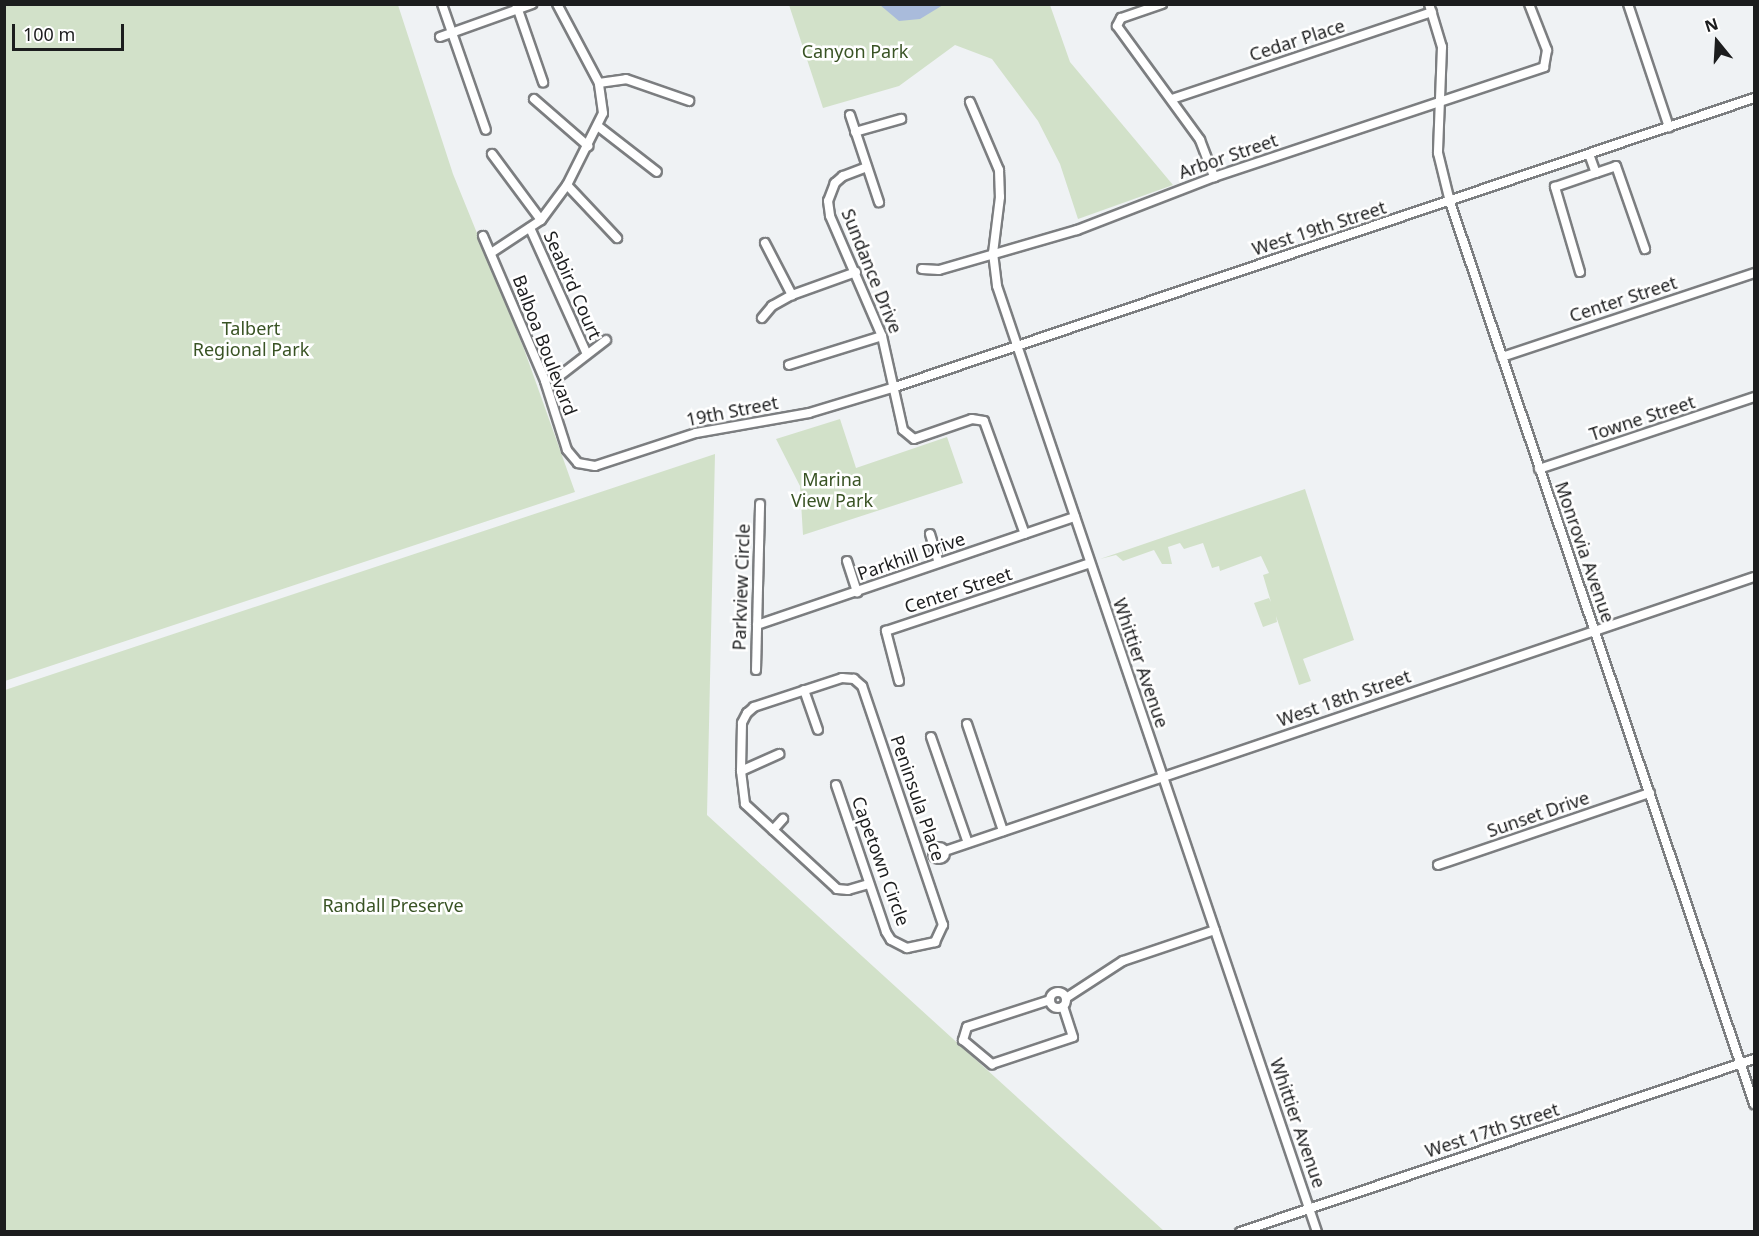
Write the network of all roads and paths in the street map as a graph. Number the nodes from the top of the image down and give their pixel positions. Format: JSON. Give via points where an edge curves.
{"nodes":[{"id":1,"x":442,"y":4,"type":"edge"},
{"id":2,"x":532,"y":4,"type":"edge"},
{"id":3,"x":557,"y":4,"type":"edge"},
{"id":4,"x":1162,"y":4,"type":"edge"},
{"id":5,"x":1528,"y":4,"type":"edge"},
{"id":6,"x":1628,"y":4,"type":"edge"},
{"id":7,"x":517,"y":7,"type":"edge"},
{"id":8,"x":1431,"y":8,"type":"edge"},
{"id":9,"x":452,"y":33,"type":"junction"},
{"id":10,"x":440,"y":37,"type":"dead end"},
{"id":11,"x":543,"y":82,"type":"dead end"},
{"id":12,"x":599,"y":83,"type":"junction"},
{"id":13,"x":1755,"y":98,"type":"edge"},
{"id":14,"x":534,"y":99,"type":"dead end"},
{"id":15,"x":1172,"y":99,"type":"junction"},
{"id":16,"x":689,"y":101,"type":"dead end"},
{"id":17,"x":970,"y":102,"type":"dead end"},
{"id":18,"x":1440,"y":103,"type":"junction"},
{"id":19,"x":850,"y":115,"type":"dead end"},
{"id":20,"x":901,"y":119,"type":"dead end"},
{"id":21,"x":599,"y":127,"type":"junction"},
{"id":22,"x":1670,"y":127,"type":"junction"},
{"id":23,"x":486,"y":130,"type":"dead end"},
{"id":24,"x":855,"y":132,"type":"junction"},
{"id":25,"x":588,"y":146,"type":"junction"},
{"id":26,"x":492,"y":154,"type":"dead end"},
{"id":27,"x":1589,"y":154,"type":"junction"},
{"id":28,"x":867,"y":167,"type":"junction"},
{"id":29,"x":657,"y":172,"type":"dead end"},
{"id":30,"x":1596,"y":172,"type":"junction"},
{"id":31,"x":1214,"y":177,"type":"junction"},
{"id":32,"x":567,"y":185,"type":"junction"},
{"id":33,"x":879,"y":202,"type":"dead end"},
{"id":34,"x":1450,"y":202,"type":"junction"},
{"id":35,"x":541,"y":220,"type":"junction"},
{"id":36,"x":530,"y":228,"type":"junction"},
{"id":37,"x":483,"y":237,"type":"dead end"},
{"id":38,"x":617,"y":238,"type":"dead end"},
{"id":39,"x":765,"y":243,"type":"dead end"},
{"id":40,"x":1645,"y":249,"type":"dead end"},
{"id":41,"x":491,"y":253,"type":"junction"},
{"id":42,"x":993,"y":253,"type":"junction"},
{"id":43,"x":922,"y":269,"type":"dead end"},
{"id":44,"x":856,"y":272,"type":"junction"},
{"id":45,"x":1580,"y":272,"type":"dead end"},
{"id":46,"x":1755,"y":273,"type":"edge"},
{"id":47,"x":792,"y":295,"type":"junction"},
{"id":48,"x":762,"y":318,"type":"dead end"},
{"id":49,"x":882,"y":336,"type":"junction"},
{"id":50,"x":606,"y":340,"type":"dead end"},
{"id":51,"x":1017,"y":346,"type":"junction"},
{"id":52,"x":587,"y":354,"type":"junction"},
{"id":53,"x":1502,"y":357,"type":"junction"},
{"id":54,"x":789,"y":365,"type":"dead end"},
{"id":55,"x":556,"y":378,"type":"dead end"},
{"id":56,"x":892,"y":388,"type":"junction"},
{"id":57,"x":1755,"y":397,"type":"edge"},
{"id":58,"x":578,"y":463,"type":"joint"},
{"id":59,"x":1539,"y":469,"type":"junction"},
{"id":60,"x":760,"y":504,"type":"dead end"},
{"id":61,"x":1075,"y":517,"type":"junction"},
{"id":62,"x":930,"y":534,"type":"dead end"},
{"id":63,"x":1025,"y":534,"type":"junction"},
{"id":64,"x":847,"y":561,"type":"dead end"},
{"id":65,"x":939,"y":563,"type":"junction"},
{"id":66,"x":1090,"y":563,"type":"junction"},
{"id":67,"x":1755,"y":578,"type":"edge"},
{"id":68,"x":857,"y":592,"type":"junction"},
{"id":69,"x":757,"y":626,"type":"junction"},
{"id":70,"x":1594,"y":631,"type":"junction"},
{"id":71,"x":756,"y":670,"type":"dead end"},
{"id":72,"x":899,"y":681,"type":"dead end"},
{"id":73,"x":804,"y":690,"type":"junction"},
{"id":74,"x":967,"y":724,"type":"dead end"},
{"id":75,"x":818,"y":730,"type":"dead end"},
{"id":76,"x":931,"y":737,"type":"dead end"},
{"id":77,"x":779,"y":754,"type":"dead end"},
{"id":78,"x":741,"y":771,"type":"junction"},
{"id":79,"x":1162,"y":777,"type":"junction"},
{"id":80,"x":836,"y":785,"type":"dead end"},
{"id":81,"x":1650,"y":793,"type":"junction"},
{"id":82,"x":783,"y":819,"type":"dead end"},
{"id":83,"x":773,"y":830,"type":"junction"},
{"id":84,"x":1003,"y":831,"type":"junction"},
{"id":85,"x":968,"y":843,"type":"junction"},
{"id":86,"x":934,"y":849,"type":"junction"},
{"id":87,"x":945,"y":851,"type":"junction"},
{"id":88,"x":918,"y":852,"type":"junction"},
{"id":89,"x":936,"y":859,"type":"junction"},
{"id":90,"x":1437,"y":865,"type":"dead end"},
{"id":91,"x":923,"y":866,"type":"junction"},
{"id":92,"x":869,"y":884,"type":"junction"},
{"id":93,"x":1215,"y":930,"type":"junction"},
{"id":94,"x":900,"y":946,"type":"joint"},
{"id":95,"x":1050,"y":1000,"type":"junction"},
{"id":96,"x":1064,"y":1002,"type":"junction"},
{"id":97,"x":1755,"y":1059,"type":"edge"},
{"id":98,"x":1741,"y":1063,"type":"junction"},
{"id":99,"x":1755,"y":1104,"type":"edge"},
{"id":100,"x":1309,"y":1208,"type":"junction"},
{"id":101,"x":1240,"y":1232,"type":"edge"},
{"id":102,"x":1317,"y":1232,"type":"edge"}],
"edges":[{"from":1,"to":9,"type":"street"},
{"from":2,"to":7,"type":"street"},
{"from":3,"to":12,"type":"street"},
{"from":4,"to":15,"type":"street","via":[[1121,18],[1117,26]]},
{"from":5,"to":18,"type":"street","name":"Arbor Street","via":[[1547,50],[1544,67]]},
{"from":6,"to":22,"type":"street"},
{"from":7,"to":9,"type":"street"},
{"from":7,"to":11,"type":"street"},
{"from":8,"to":15,"type":"street","name":"Cedar Place"},
{"from":8,"to":18,"type":"street","name":"Monrovia Avenue","via":[[1442,47]]},
{"from":9,"to":10,"type":"street"},
{"from":9,"to":23,"type":"street"},
{"from":12,"to":16,"type":"street","via":[[626,79]]},
{"from":12,"to":21,"type":"street","via":[[604,103]]},
{"from":13,"to":22,"type":"street","name":"West 19th Street"},
{"from":14,"to":25,"type":"street"},
{"from":15,"to":31,"type":"street","via":[[1200,140]]},
{"from":17,"to":42,"type":"street","name":"Whittier Avenue","via":[[999,170]]},
{"from":18,"to":31,"type":"street","name":"Arbor Street"},
{"from":18,"to":34,"type":"street","name":"Monrovia Avenue","via":[[1438,153]]},
{"from":19,"to":24,"type":"street"},
{"from":20,"to":24,"type":"street"},
{"from":21,"to":25,"type":"street"},
{"from":21,"to":29,"type":"street"},
{"from":22,"to":27,"type":"street","name":"West 19th Street"},
{"from":24,"to":28,"type":"street"},
{"from":25,"to":32,"type":"street"},
{"from":26,"to":35,"type":"street"},
{"from":27,"to":30,"type":"street"},
{"from":27,"to":34,"type":"street","name":"West 19th Street"},
{"from":28,"to":33,"type":"street"},
{"from":28,"to":44,"type":"street","name":"Sundance Drive","via":[[843,176],[835,183],[828,201],[830,216]]},
{"from":30,"to":40,"type":"street","via":[[1616,166]]},
{"from":30,"to":45,"type":"street","via":[[1555,187]]},
{"from":31,"to":42,"type":"street","name":"Arbor Street","via":[[1077,230]]},
{"from":32,"to":35,"type":"street"},
{"from":32,"to":38,"type":"street"},
{"from":34,"to":51,"type":"street","name":"West 19th Street"},
{"from":34,"to":53,"type":"street","name":"Monrovia Avenue"},
{"from":35,"to":36,"type":"street"},
{"from":36,"to":41,"type":"street"},
{"from":36,"to":52,"type":"street","name":"Seabird Court"},
{"from":37,"to":41,"type":"street","name":"Balboa Boulevard"},
{"from":39,"to":47,"type":"street"},
{"from":41,"to":58,"type":"street","name":"Balboa Boulevard","via":[[545,381],[567,450]]},
{"from":42,"to":43,"type":"street","name":"Arbor Street","via":[[939,270]]},
{"from":42,"to":51,"type":"street","name":"Whittier Avenue","via":[[997,286]]},
{"from":44,"to":47,"type":"street"},
{"from":44,"to":49,"type":"street","name":"Sundance Drive"},
{"from":46,"to":53,"type":"street","name":"Center Street"},
{"from":47,"to":48,"type":"street","via":[[772,306]]},
{"from":49,"to":54,"type":"street"},
{"from":49,"to":56,"type":"street","name":"Sundance Drive"},
{"from":50,"to":52,"type":"street","name":"Seabird Court"},
{"from":51,"to":56,"type":"street","name":"West 19th Street"},
{"from":51,"to":61,"type":"street","name":"Whittier Avenue"},
{"from":52,"to":55,"type":"street","name":"Seabird Court"},
{"from":53,"to":59,"type":"street","name":"Monrovia Avenue"},
{"from":56,"to":58,"type":"street","name":"19th Street","via":[[783,418],[696,433],[595,466]]},
{"from":56,"to":63,"type":"street","name":"Sundance Drive","via":[[903,430],[914,439],[972,419],[984,421]]},
{"from":57,"to":59,"type":"street","name":"Towne Street"},
{"from":59,"to":70,"type":"street","name":"Monrovia Avenue"},
{"from":60,"to":69,"type":"street","name":"Parkview Circle"},
{"from":61,"to":63,"type":"street","name":"Parkhill Drive"},
{"from":61,"to":66,"type":"street","name":"Whittier Avenue"},
{"from":62,"to":65,"type":"street"},
{"from":63,"to":65,"type":"street","name":"Parkhill Drive"},
{"from":64,"to":68,"type":"street"},
{"from":65,"to":68,"type":"street","name":"Parkhill Drive"},
{"from":66,"to":72,"type":"street","name":"Center Street","via":[[886,631]]},
{"from":66,"to":79,"type":"street","name":"Whittier Avenue"},
{"from":67,"to":70,"type":"street","name":"West 18th Street"},
{"from":68,"to":69,"type":"street","name":"Parkhill Drive"},
{"from":69,"to":71,"type":"street","name":"Parkview Circle"},
{"from":70,"to":79,"type":"street","name":"West 18th Street"},
{"from":70,"to":81,"type":"street","name":"Monrovia Avenue"},
{"from":73,"to":75,"type":"street"},
{"from":73,"to":78,"type":"street","via":[[754,706],[747,713],[742,723]]},
{"from":73,"to":88,"type":"street","name":"Peninsula Place","via":[[842,678],[854,679],[862,686]]},
{"from":74,"to":84,"type":"street"},
{"from":76,"to":85,"type":"street"},
{"from":77,"to":78,"type":"street"},
{"from":78,"to":83,"type":"street","via":[[742,798]]},
{"from":79,"to":84,"type":"street","name":"West 18th Street"},
{"from":79,"to":93,"type":"street","name":"Whittier Avenue"},
{"from":80,"to":92,"type":"street","name":"Capetown Circle"},
{"from":81,"to":90,"type":"street","name":"Sunset Drive"},
{"from":81,"to":98,"type":"street","name":"Monrovia Avenue"},
{"from":82,"to":83,"type":"street"},
{"from":83,"to":92,"type":"street","via":[[837,889]]},
{"from":84,"to":85,"type":"street","name":"West 18th Street"},
{"from":85,"to":87,"type":"street","name":"West 18th Street"},
{"from":86,"to":87,"type":"street","name":"West 18th Street"},
{"from":86,"to":88,"type":"street","name":"West 18th Street"},
{"from":86,"to":89,"type":"street"},
{"from":87,"to":89,"type":"street","name":"West 18th Street","via":[[943,858]]},
{"from":88,"to":91,"type":"street","name":"Peninsula Place"},
{"from":89,"to":91,"type":"street","name":"West 18th Street"},
{"from":91,"to":94,"type":"street","name":"Peninsula Place","via":[[943,932],[926,946]]},
{"from":92,"to":94,"type":"street","name":"Capetown Circle","via":[[886,932]]},
{"from":93,"to":96,"type":"street","via":[[1123,961]]},
{"from":93,"to":100,"type":"street","name":"Whittier Avenue"},
{"from":95,"to":96,"type":"street","via":[[1053,1007]]},
{"from":95,"to":96,"type":"street","via":[[1056,992]]},
{"from":95,"to":96,"type":"street","via":[[967,1027],[963,1040],[992,1064],[1073,1037]]},
{"from":97,"to":98,"type":"street","name":"West 17th Street"},
{"from":98,"to":99,"type":"street","name":"Monrovia Avenue"},
{"from":98,"to":100,"type":"street","name":"West 17th Street"},
{"from":100,"to":101,"type":"street","name":"West 17th Street"},
{"from":100,"to":102,"type":"street","name":"Whittier Avenue"}]}
